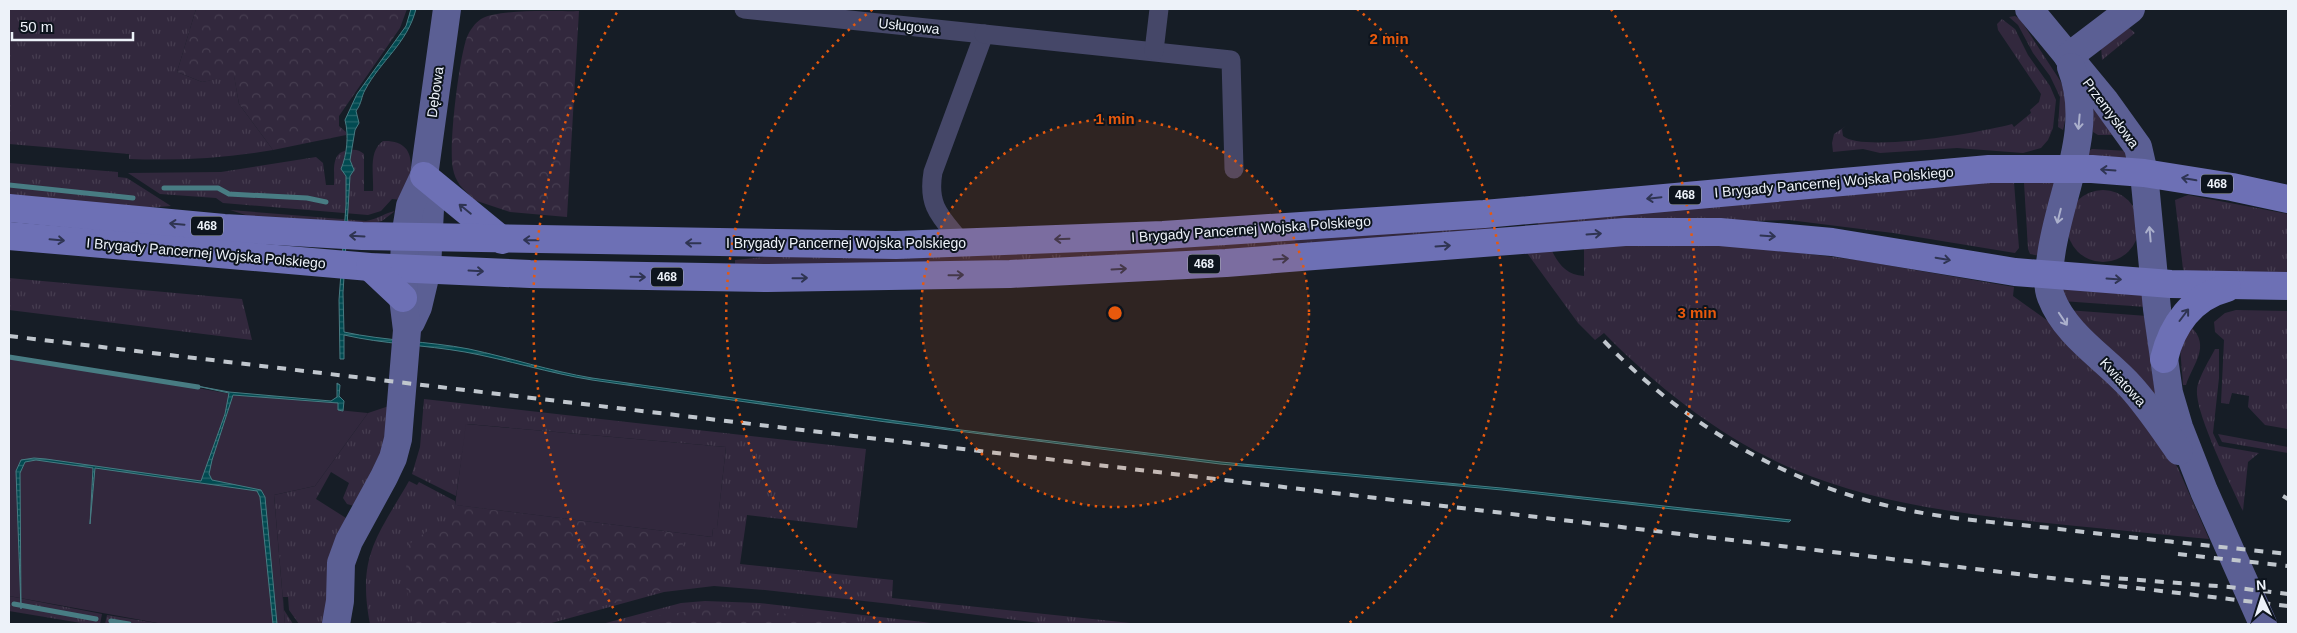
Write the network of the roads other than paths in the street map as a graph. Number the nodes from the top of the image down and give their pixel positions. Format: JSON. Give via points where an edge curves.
{"nodes":[{"id":1,"x":447,"y":9,"type":"edge"},
{"id":2,"x":744,"y":9,"type":"edge"},
{"id":3,"x":1159,"y":9,"type":"edge"},
{"id":4,"x":2029,"y":9,"type":"edge"},
{"id":5,"x":2131,"y":9,"type":"edge"},
{"id":6,"x":984,"y":34,"type":"junction"},
{"id":7,"x":1154,"y":51,"type":"junction"},
{"id":8,"x":2068,"y":58,"type":"junction"},
{"id":9,"x":1234,"y":169,"type":"dead end"},
{"id":10,"x":2072,"y":169,"type":"junction"},
{"id":11,"x":2144,"y":173,"type":"junction"},
{"id":12,"x":424,"y":176,"type":"junction"},
{"id":13,"x":2288,"y":199,"type":"edge"},
{"id":14,"x":9,"y":208,"type":"edge"},
{"id":15,"x":9,"y":236,"type":"edge"},
{"id":16,"x":416,"y":238,"type":"junction"},
{"id":17,"x":502,"y":240,"type":"junction"},
{"id":18,"x":962,"y":242,"type":"junction"},
{"id":19,"x":370,"y":267,"type":"junction"},
{"id":20,"x":415,"y":269,"type":"junction"},
{"id":21,"x":2048,"y":274,"type":"junction"},
{"id":22,"x":2154,"y":282,"type":"junction"},
{"id":23,"x":2237,"y":285,"type":"junction"},
{"id":24,"x":2288,"y":286,"type":"edge"},
{"id":25,"x":403,"y":298,"type":"junction"},
{"id":26,"x":407,"y":330,"type":"junction"},
{"id":27,"x":2164,"y":359,"type":"junction"},
{"id":28,"x":2204,"y":491,"type":"junction"},
{"id":29,"x":342,"y":616,"type":"edge"},
{"id":30,"x":2263,"y":624,"type":"edge"}],
"edges":[{"from":1,"to":12,"type":"street","name":"Dębowa"},
{"from":2,"to":6,"type":"street","name":"Usługowa"},
{"from":3,"to":7,"type":"street"},
{"from":4,"to":8,"type":"street","name":"Przemysłowa"},
{"from":5,"to":8,"type":"street"},
{"from":6,"to":7,"type":"street","name":"Usługowa"},
{"from":6,"to":18,"type":"street","via":[[930,188],[937,212]]},
{"from":7,"to":9,"type":"street","name":"Usługowa","via":[[1230,60]]},
{"from":8,"to":10,"type":"street","name":"Przemysłowa","one_way":true,"via":[[2081,105]]},
{"from":8,"to":11,"type":"street","name":"Przemysłowa","via":[[2110,107],[2138,147]]},
{"from":11,"to":10,"type":"main road","number":"468","one_way":true},
{"from":10,"to":18,"type":"main road","name":"I Brygady Pancernej Wojska Polskiego","number":"468","one_way":true,"via":[[1970,170],[1484,214],[1163,236]]},
{"from":10,"to":21,"type":"street","name":"Przemysłowa","one_way":true},
{"from":13,"to":11,"type":"main road","number":"468","one_way":true},
{"from":22,"to":11,"type":"street","name":"Przemysłowa","one_way":true},
{"from":12,"to":16,"type":"street","name":"Dębowa","via":[[430,208]]},
{"from":17,"to":12,"type":"main road","one_way":true},
{"from":16,"to":14,"type":"main road","name":"I Brygady Pancernej Wojska Polskiego","number":"468","one_way":true,"via":[[224,228]]},
{"from":15,"to":19,"type":"main road","name":"I Brygady Pancernej Wojska Polskiego","number":"468","one_way":true},
{"from":16,"to":17,"type":"main road","name":"I Brygady Pancernej Wojska Polskiego","number":"468"},
{"from":16,"to":20,"type":"street"},
{"from":18,"to":17,"type":"main road","name":"I Brygady Pancernej Wojska Polskiego","number":"468","one_way":true,"via":[[813,244]]},
{"from":19,"to":20,"type":"main road","name":"I Brygady Pancernej Wojska Polskiego","number":"468"},
{"from":19,"to":25,"type":"main road"},
{"from":20,"to":21,"type":"main road","name":"I Brygady Pancernej Wojska Polskiego","number":"468","one_way":true,"via":[[768,278],[1010,274],[1226,263],[1625,232],[1720,232],[1832,242],[2015,272]]},
{"from":20,"to":25,"type":"street"},
{"from":20,"to":26,"type":"street","via":[[418,307]]},
{"from":21,"to":22,"type":"main road","number":"468","one_way":true},
{"from":21,"to":28,"type":"street","name":"Kwiatowa","one_way":true,"via":[[2051,298],[2068,326],[2131,387]]},
{"from":22,"to":23,"type":"main road","number":"468"},
{"from":22,"to":27,"type":"street","name":"Kwiatowa"},
{"from":23,"to":24,"type":"main road","number":"468"},
{"from":27,"to":23,"type":"main road","one_way":true,"via":[[2170,339],[2188,310],[2208,295]]},
{"from":25,"to":26,"type":"street"},
{"from":26,"to":29,"type":"street","via":[[398,439],[393,458],[349,541],[342,563]]},
{"from":27,"to":28,"type":"street","name":"Kwiatowa","via":[[2173,408]]},
{"from":28,"to":30,"type":"street","name":"Kwiatowa"}]}
